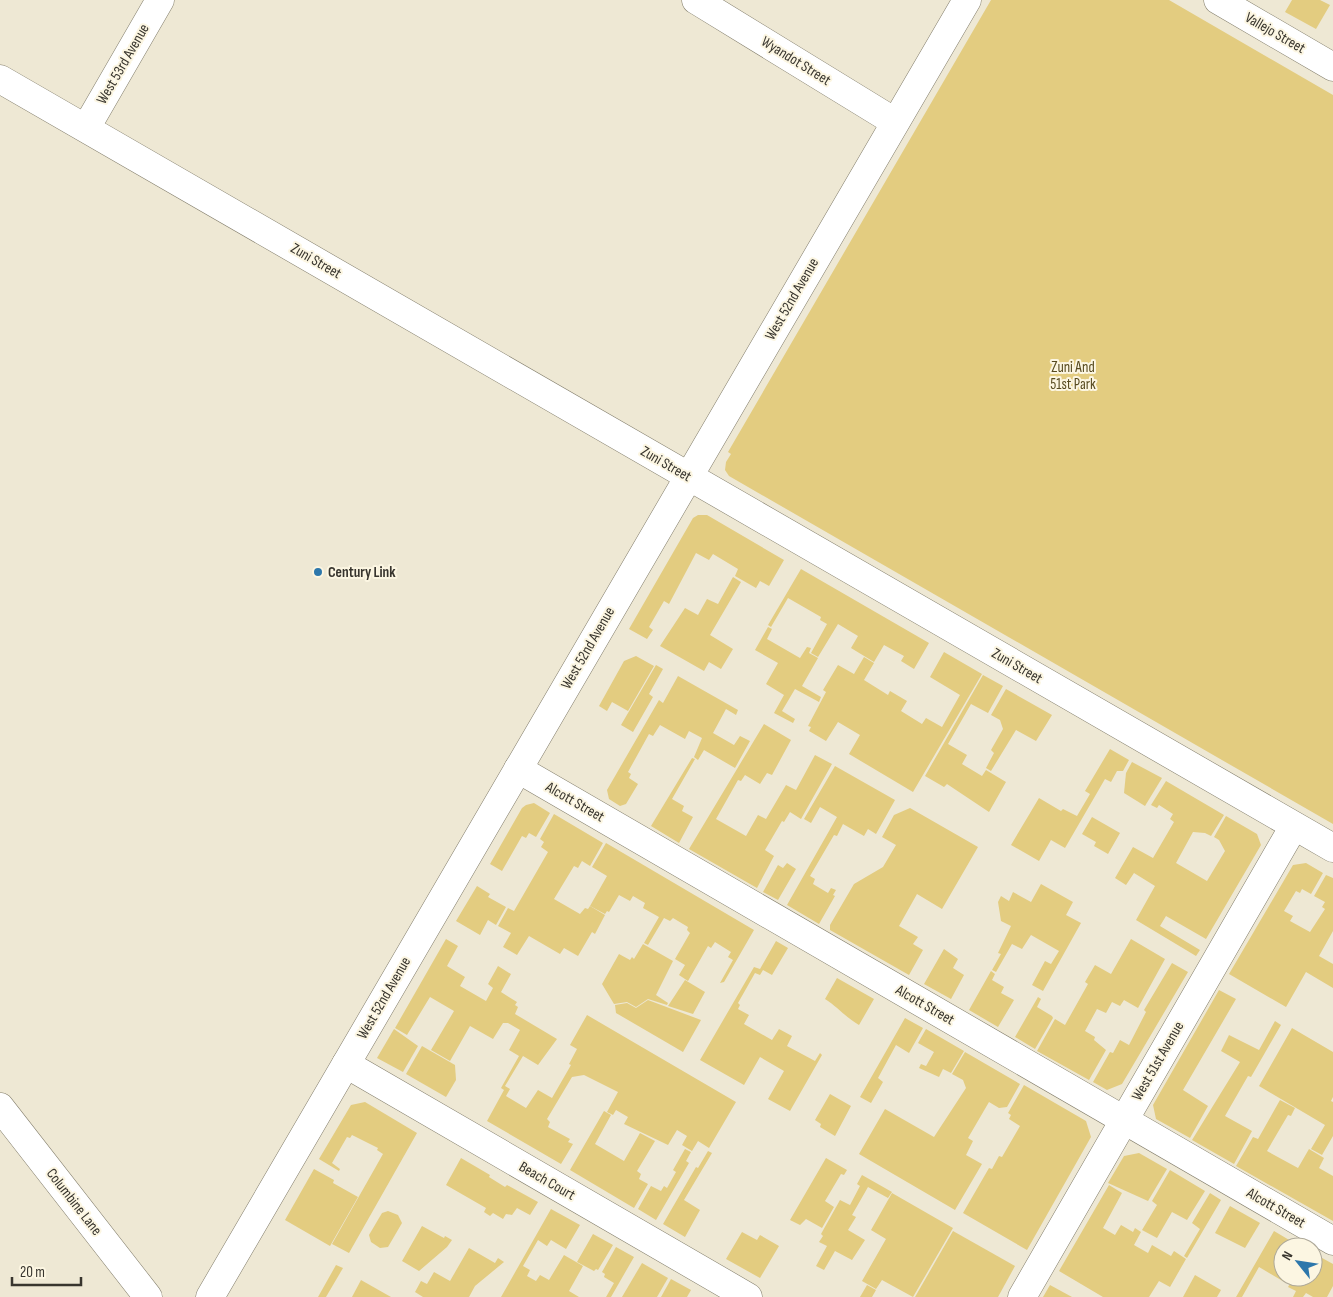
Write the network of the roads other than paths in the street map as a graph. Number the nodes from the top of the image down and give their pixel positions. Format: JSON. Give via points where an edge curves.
{"nodes":[{"id":1,"x":160,"y":0,"type":"edge"},
{"id":2,"x":696,"y":0,"type":"edge"},
{"id":3,"x":967,"y":0,"type":"edge"},
{"id":4,"x":1218,"y":0,"type":"edge"},
{"id":5,"x":1333,"y":67,"type":"edge"},
{"id":6,"x":0,"y":79,"type":"edge"},
{"id":7,"x":896,"y":122,"type":"junction"},
{"id":8,"x":86,"y":128,"type":"junction"},
{"id":9,"x":689,"y":476,"type":"junction"},
{"id":10,"x":518,"y":769,"type":"junction"},
{"id":11,"x":1294,"y":826,"type":"junction"},
{"id":12,"x":1333,"y":848,"type":"edge"},
{"id":13,"x":346,"y":1064,"type":"junction"},
{"id":14,"x":0,"y":1107,"type":"edge"},
{"id":15,"x":1124,"y":1120,"type":"junction"},
{"id":16,"x":1333,"y":1241,"type":"edge"},
{"id":17,"x":148,"y":1297,"type":"edge"},
{"id":18,"x":210,"y":1297,"type":"edge"},
{"id":19,"x":748,"y":1297,"type":"edge"},
{"id":20,"x":1022,"y":1297,"type":"edge"}],
"edges":[{"from":1,"to":8,"type":"street","name":"West 53rd Avenue"},
{"from":2,"to":7,"type":"street","name":"Wyandot Street"},
{"from":3,"to":7,"type":"street","name":"West 52nd Avenue"},
{"from":4,"to":5,"type":"street","name":"Vallejo Street"},
{"from":6,"to":8,"type":"street","name":"Zuni Street"},
{"from":7,"to":9,"type":"street","name":"West 52nd Avenue"},
{"from":8,"to":9,"type":"street","name":"Zuni Street"},
{"from":9,"to":10,"type":"street","name":"West 52nd Avenue"},
{"from":9,"to":11,"type":"street","name":"Zuni Street"},
{"from":10,"to":13,"type":"street","name":"West 52nd Avenue"},
{"from":10,"to":15,"type":"street","name":"Alcott Street"},
{"from":11,"to":12,"type":"street","name":"Zuni Street"},
{"from":11,"to":15,"type":"street","name":"West 51st Avenue"},
{"from":13,"to":18,"type":"street","name":"West 52nd Avenue"},
{"from":13,"to":19,"type":"street","name":"Beach Court"},
{"from":14,"to":17,"type":"street","name":"Columbine Lane"},
{"from":15,"to":16,"type":"street","name":"Alcott Street"},
{"from":15,"to":20,"type":"street","name":"West 51st Avenue"}]}
